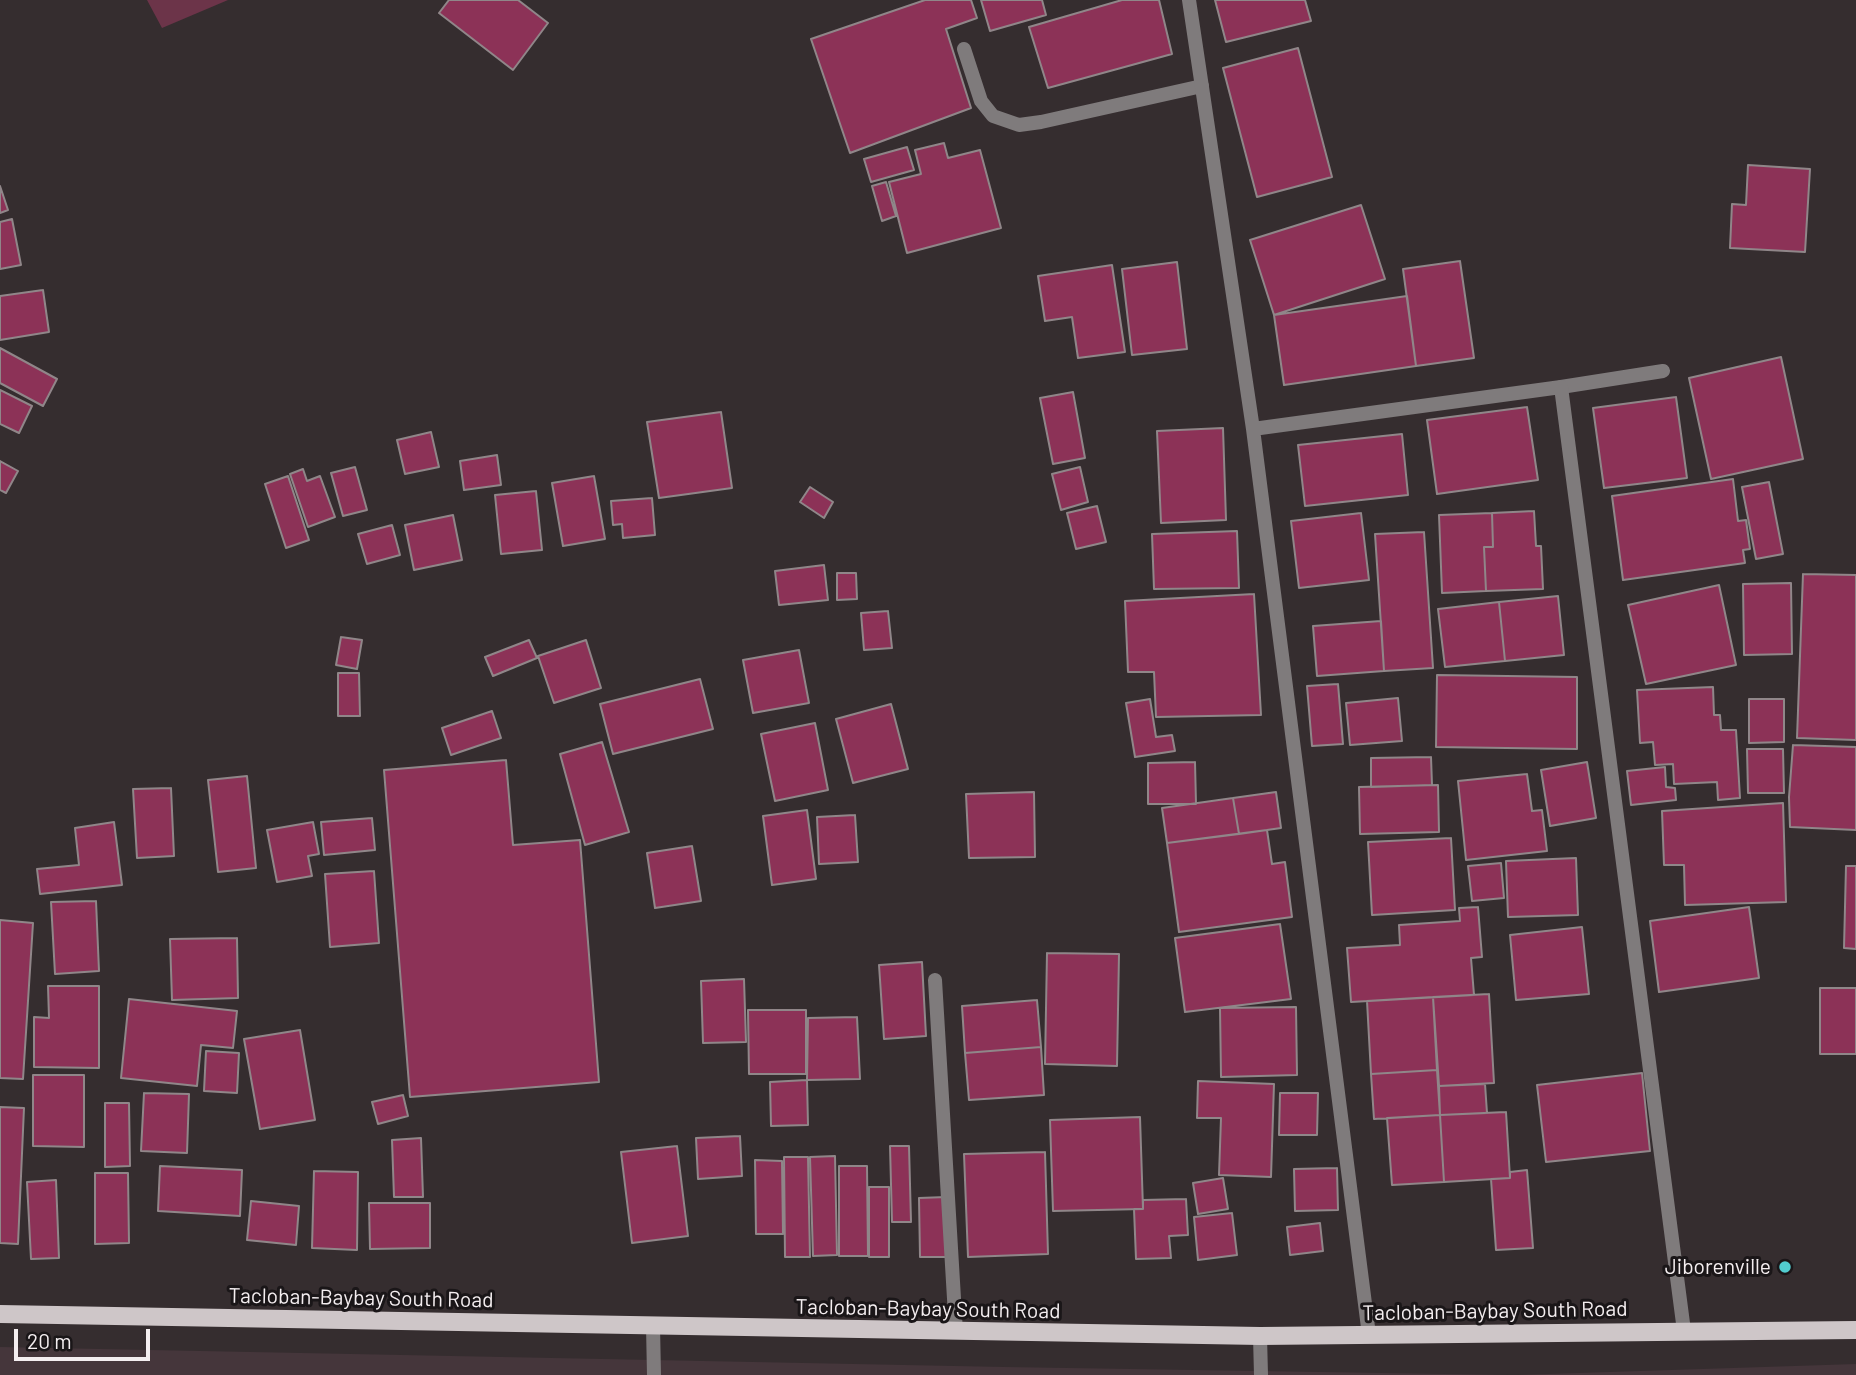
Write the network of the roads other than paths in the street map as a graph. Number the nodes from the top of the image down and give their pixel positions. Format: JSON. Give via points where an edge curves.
{"nodes":[{"id":1,"x":1189,"y":0,"type":"edge"},
{"id":2,"x":964,"y":49,"type":"dead end"},
{"id":3,"x":1202,"y":86,"type":"junction"},
{"id":4,"x":1663,"y":371,"type":"dead end"},
{"id":5,"x":1561,"y":387,"type":"junction"},
{"id":6,"x":1254,"y":429,"type":"junction"},
{"id":7,"x":935,"y":980,"type":"dead end"},
{"id":8,"x":0,"y":1314,"type":"edge"},
{"id":9,"x":653,"y":1326,"type":"junction"},
{"id":10,"x":1856,"y":1330,"type":"edge"},
{"id":11,"x":1684,"y":1331,"type":"junction"},
{"id":12,"x":956,"y":1332,"type":"junction"},
{"id":13,"x":1369,"y":1335,"type":"junction"},
{"id":14,"x":1260,"y":1336,"type":"junction"},
{"id":15,"x":654,"y":1375,"type":"edge"},
{"id":16,"x":1261,"y":1375,"type":"edge"}],
"edges":[{"from":1,"to":3,"type":"street"},
{"from":2,"to":3,"type":"street","via":[[981,101],[993,116],[1018,125]]},
{"from":3,"to":6,"type":"street"},
{"from":4,"to":5,"type":"street"},
{"from":5,"to":6,"type":"street"},
{"from":5,"to":11,"type":"street"},
{"from":6,"to":13,"type":"street"},
{"from":7,"to":12,"type":"street"},
{"from":8,"to":9,"type":"main road","name":"Tacloban-Baybay South Road"},
{"from":9,"to":12,"type":"main road","name":"Tacloban-Baybay South Road"},
{"from":9,"to":15,"type":"street"},
{"from":10,"to":11,"type":"main road","name":"Tacloban-Baybay South Road"},
{"from":11,"to":13,"type":"main road","name":"Tacloban-Baybay South Road"},
{"from":12,"to":14,"type":"main road","name":"Tacloban-Baybay South Road"},
{"from":13,"to":14,"type":"main road","name":"Tacloban-Baybay South Road"},
{"from":14,"to":16,"type":"street"}]}
